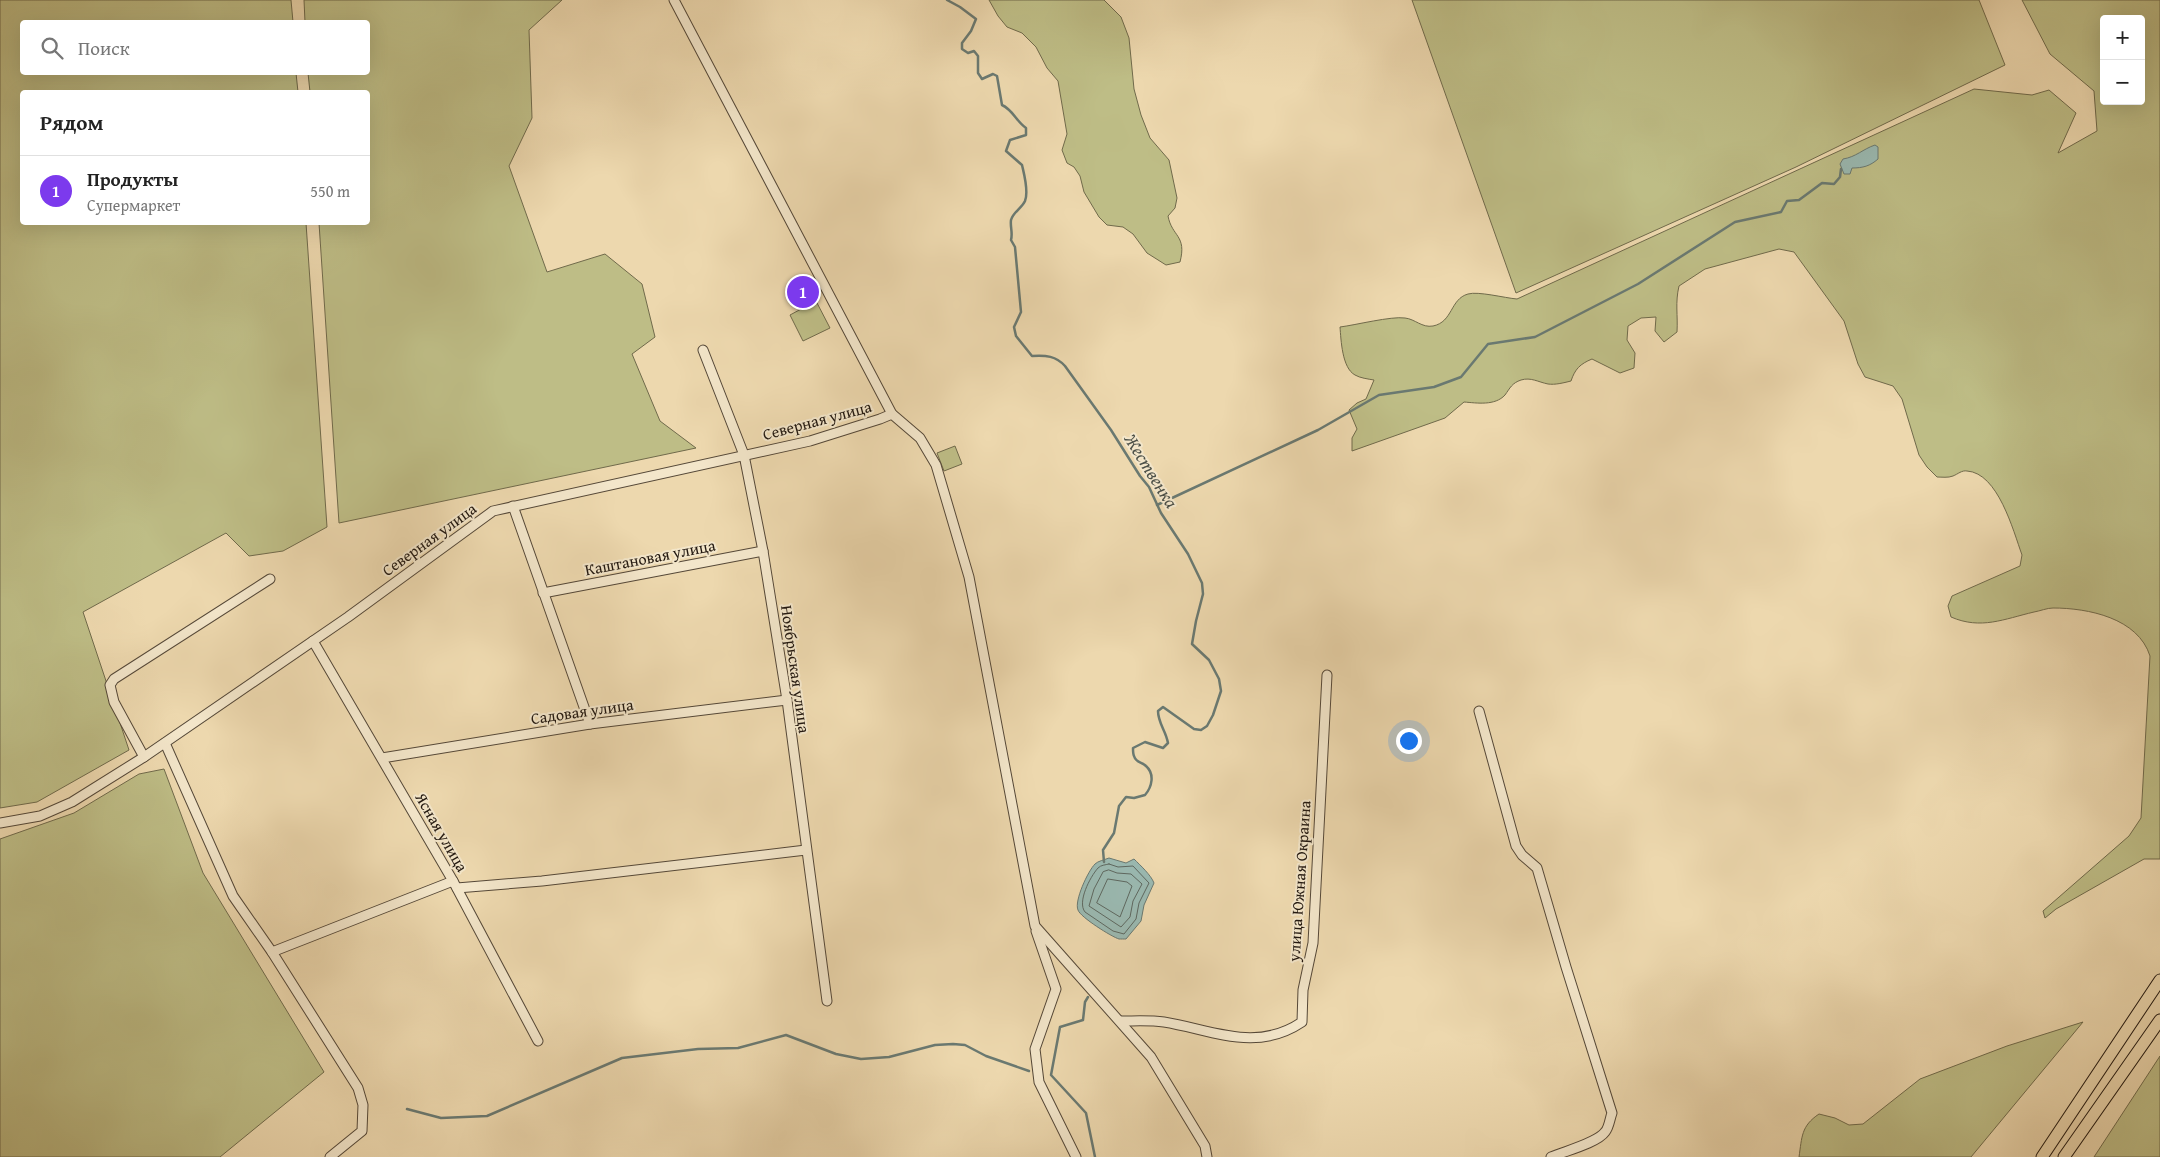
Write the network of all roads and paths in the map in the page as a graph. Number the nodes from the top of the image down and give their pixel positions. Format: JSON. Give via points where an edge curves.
{"nodes":[{"id":1,"x":674,"y":0,"type":"edge"},
{"id":2,"x":703,"y":350,"type":"dead end"},
{"id":3,"x":892,"y":414,"type":"junction"},
{"id":4,"x":744,"y":455,"type":"junction"},
{"id":5,"x":513,"y":506,"type":"junction"},
{"id":6,"x":763,"y":551,"type":"junction"},
{"id":7,"x":270,"y":579,"type":"dead end"},
{"id":8,"x":543,"y":593,"type":"junction"},
{"id":9,"x":313,"y":641,"type":"junction"},
{"id":10,"x":1327,"y":675,"type":"dead end"},
{"id":11,"x":787,"y":700,"type":"junction"},
{"id":12,"x":1479,"y":711,"type":"dead end"},
{"id":13,"x":590,"y":724,"type":"junction"},
{"id":14,"x":165,"y":743,"type":"junction"},
{"id":15,"x":144,"y":757,"type":"junction"},
{"id":16,"x":382,"y":758,"type":"junction"},
{"id":17,"x":0,"y":823,"type":"edge"},
{"id":18,"x":806,"y":850,"type":"junction"},
{"id":19,"x":455,"y":885,"type":"junction"},
{"id":20,"x":1035,"y":926,"type":"junction"},
{"id":21,"x":272,"y":952,"type":"junction"},
{"id":22,"x":2160,"y":980,"type":"edge"},
{"id":23,"x":827,"y":1001,"type":"dead end"},
{"id":24,"x":2160,"y":1020,"type":"edge"},
{"id":25,"x":1121,"y":1022,"type":"junction"},
{"id":26,"x":538,"y":1041,"type":"dead end"},
{"id":27,"x":330,"y":1157,"type":"edge"},
{"id":28,"x":1076,"y":1157,"type":"edge"},
{"id":29,"x":1207,"y":1157,"type":"edge"},
{"id":30,"x":1551,"y":1157,"type":"edge"},
{"id":31,"x":2042,"y":1157,"type":"edge"},
{"id":32,"x":2064,"y":1157,"type":"edge"}],
"edges":[{"from":1,"to":3,"type":"street"},
{"from":2,"to":4,"type":"street","name":"Ноябрьская улица"},
{"from":3,"to":4,"type":"street","name":"Северная улица","via":[[810,441]]},
{"from":3,"to":20,"type":"street","via":[[920,438],[936,465],[969,577]]},
{"from":4,"to":5,"type":"street","name":"Северная улица"},
{"from":4,"to":6,"type":"street","name":"Ноябрьская улица"},
{"from":5,"to":8,"type":"street"},
{"from":5,"to":9,"type":"street","name":"Северная улица","via":[[493,511]]},
{"from":6,"to":8,"type":"street","name":"Каштановая улица"},
{"from":6,"to":11,"type":"street","name":"Ноябрьская улица"},
{"from":7,"to":15,"type":"street","via":[[114,679],[110,686],[114,702]]},
{"from":8,"to":13,"type":"street"},
{"from":9,"to":14,"type":"street","name":"Северная улица"},
{"from":9,"to":16,"type":"street","name":"Ясная улица"},
{"from":10,"to":25,"type":"street","name":"улица Южная Окраина","via":[[1313,943],[1303,990],[1302,1022],[1269,1038],[1254,1038],[1226,1036],[1161,1022]]},
{"from":11,"to":13,"type":"street","name":"Садовая улица"},
{"from":11,"to":18,"type":"street","name":"Ноябрьская улица"},
{"from":12,"to":30,"type":"street","via":[[1516,846],[1537,868],[1612,1113],[1606,1132],[1589,1143]]},
{"from":13,"to":16,"type":"street","name":"Садовая улица"},
{"from":14,"to":15,"type":"street","name":"Северная улица"},
{"from":14,"to":21,"type":"street","via":[[233,896]]},
{"from":15,"to":17,"type":"street","via":[[72,802],[40,816]]},
{"from":16,"to":19,"type":"street","name":"Ясная улица"},
{"from":18,"to":19,"type":"street","via":[[542,881]]},
{"from":18,"to":23,"type":"street","name":"Ноябрьская улица"},
{"from":19,"to":21,"type":"street"},
{"from":19,"to":26,"type":"street","name":"Ясная улица"},
{"from":20,"to":25,"type":"street"},
{"from":20,"to":28,"type":"street","via":[[1056,989],[1035,1049],[1039,1082]]},
{"from":21,"to":27,"type":"street","via":[[358,1088],[363,1105],[362,1132]]},
{"from":22,"to":31,"type":"main road"},
{"from":24,"to":32,"type":"main road"},
{"from":25,"to":29,"type":"street","via":[[1151,1057],[1205,1146]]}]}
